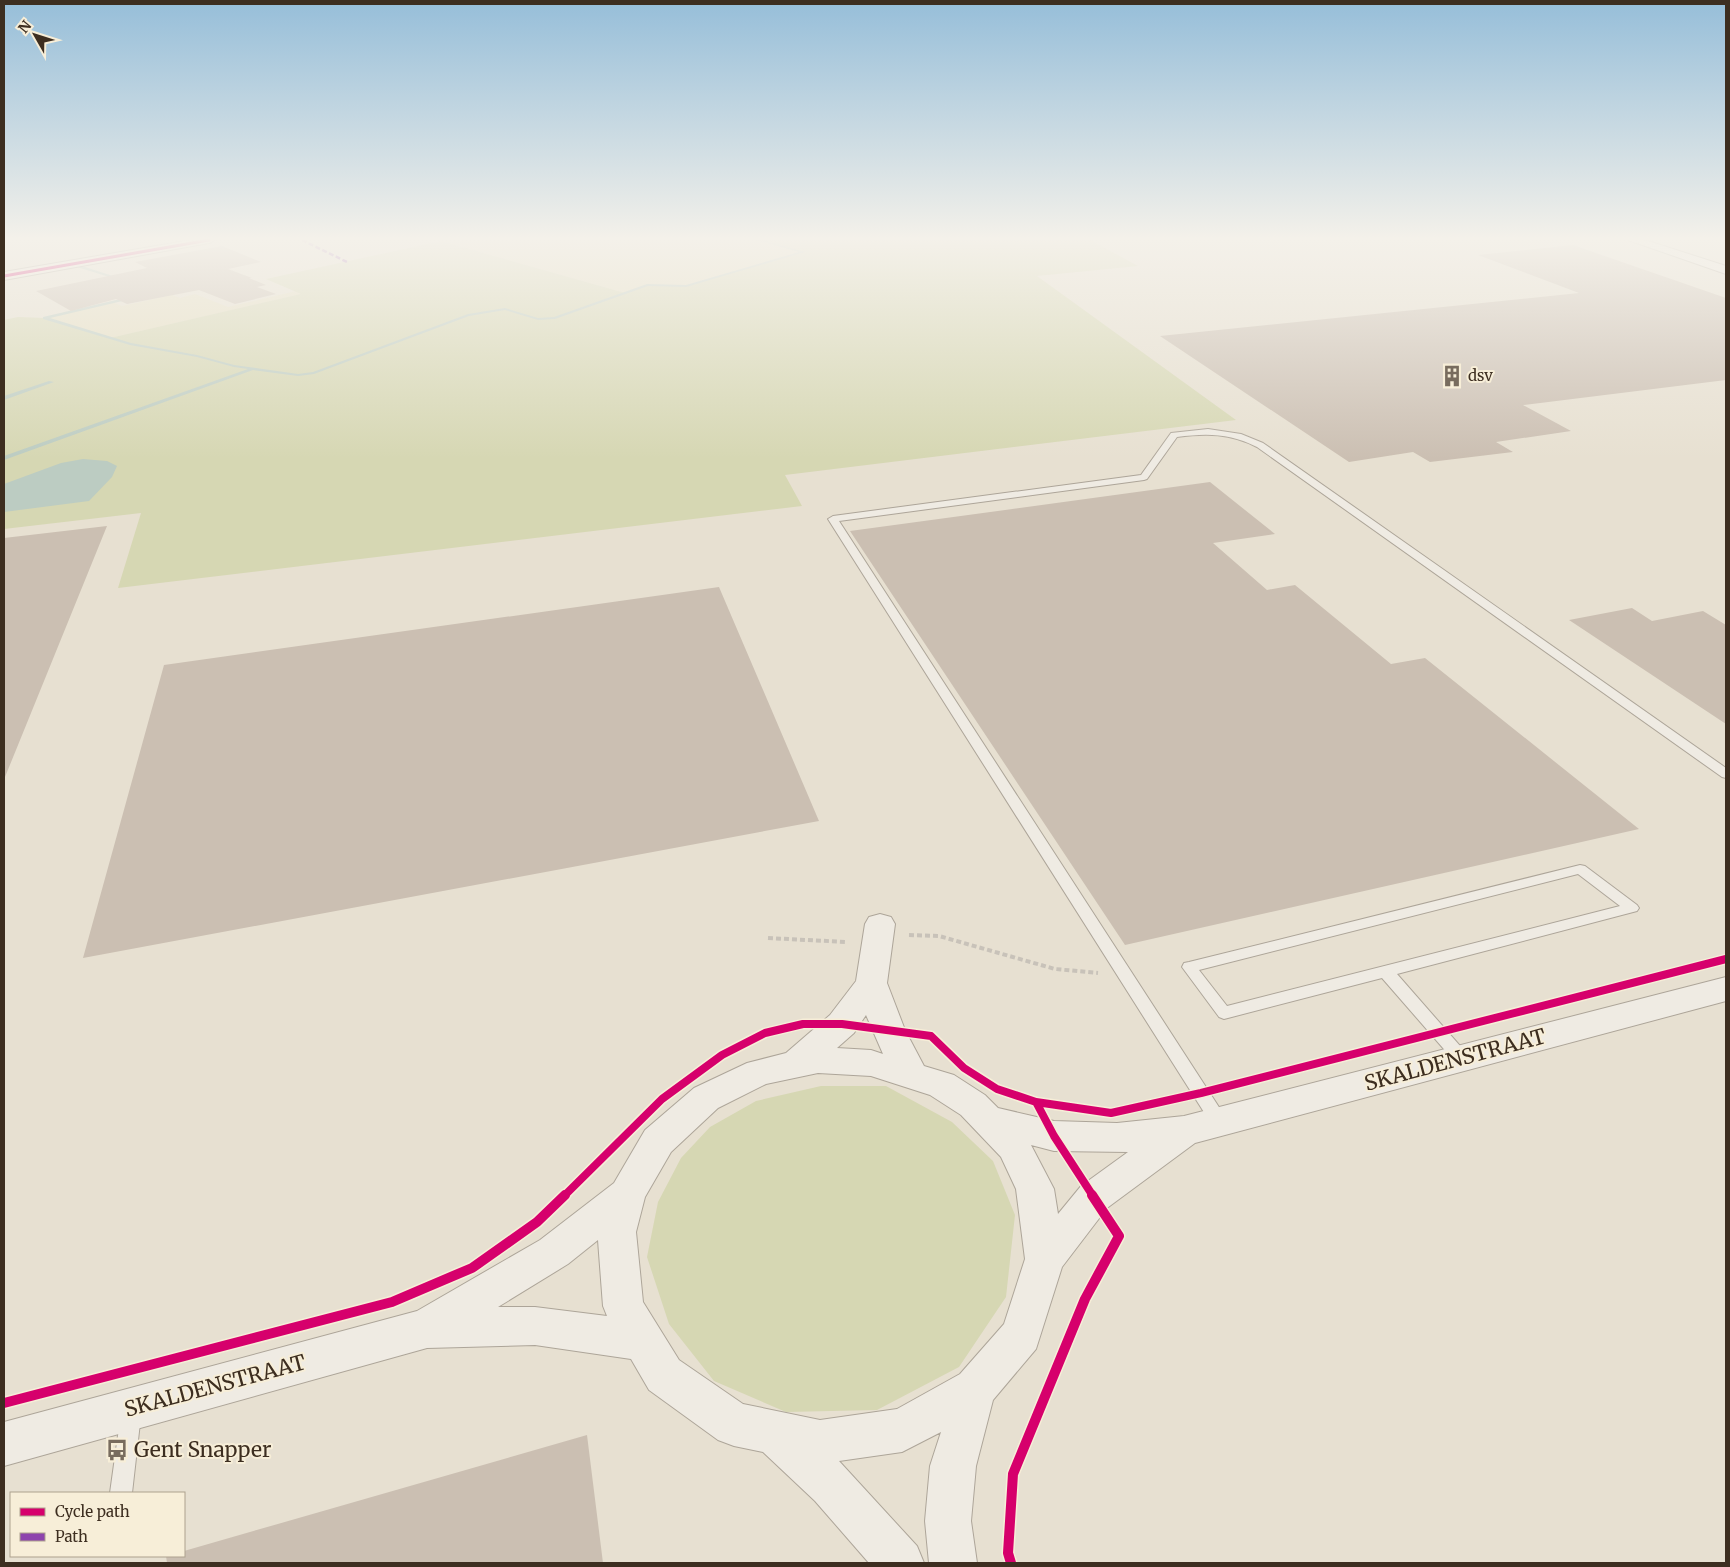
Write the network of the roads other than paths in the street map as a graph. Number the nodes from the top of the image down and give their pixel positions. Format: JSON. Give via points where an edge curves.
{"nodes":[{"id":1,"x":1726,"y":774,"type":"edge"},
{"id":2,"x":878,"y":934,"type":"road end"},
{"id":3,"x":1387,"y":973,"type":"junction"},
{"id":4,"x":871,"y":983,"type":"junction"},
{"id":5,"x":1726,"y":989,"type":"edge"},
{"id":6,"x":1462,"y":1059,"type":"junction"},
{"id":7,"x":795,"y":1065,"type":"junction"},
{"id":8,"x":912,"y":1076,"type":"junction"},
{"id":9,"x":988,"y":1120,"type":"junction"},
{"id":10,"x":1220,"y":1122,"type":"junction"},
{"id":11,"x":1184,"y":1132,"type":"junction"},
{"id":12,"x":627,"y":1194,"type":"junction"},
{"id":13,"x":1044,"y":1259,"type":"junction"},
{"id":14,"x":427,"y":1328,"type":"junction"},
{"id":15,"x":644,"y":1341,"type":"junction"},
{"id":16,"x":975,"y":1389,"type":"junction"},
{"id":17,"x":132,"y":1408,"type":"junction"},
{"id":18,"x":774,"y":1432,"type":"junction"},
{"id":19,"x":4,"y":1444,"type":"edge"},
{"id":20,"x":121,"y":1492,"type":"edge"},
{"id":21,"x":900,"y":1563,"type":"edge"},
{"id":22,"x":953,"y":1563,"type":"edge"}],
"edges":[{"from":1,"to":10,"type":"lane","via":[[1260,445],[1224,432],[1214,430],[1174,435],[1144,477],[833,519]]},
{"from":2,"to":4,"type":"street"},
{"from":3,"to":3,"type":"lane","via":[[1224,1013],[1189,967],[1580,869],[1632,908]]},
{"from":3,"to":6,"type":"lane"},
{"from":4,"to":7,"type":"street","via":[[842,1024]]},
{"from":4,"to":8,"type":"street","via":[[888,1030]]},
{"from":5,"to":6,"type":"street","name":"SKALDENSTRAAT"},
{"from":6,"to":10,"type":"street","name":"SKALDENSTRAAT"},
{"from":7,"to":8,"type":"street","name":"SKALDENSTRAAT","via":[[818,1060],[871,1063]]},
{"from":7,"to":12,"type":"street","name":"SKALDENSTRAAT","via":[[759,1072],[706,1098],[658,1141]]},
{"from":8,"to":9,"type":"street","name":"SKALDENSTRAAT","via":[[942,1085],[973,1105]]},
{"from":9,"to":11,"type":"street","name":"SKALDENSTRAAT","via":[[1054,1136],[1117,1138]]},
{"from":9,"to":13,"type":"street","name":"SKALDENSTRAAT","via":[[1014,1147],[1035,1190]]},
{"from":10,"to":11,"type":"street","name":"SKALDENSTRAAT"},
{"from":11,"to":13,"type":"street","name":"SKALDENSTRAAT","via":[[1094,1197]]},
{"from":12,"to":14,"type":"street","name":"SKALDENSTRAAT","via":[[554,1252]]},
{"from":12,"to":15,"type":"street","name":"SKALDENSTRAAT","via":[[617,1232],[623,1306]]},
{"from":13,"to":16,"type":"street","name":"SKALDENSTRAAT","via":[[1021,1335]]},
{"from":14,"to":15,"type":"street","name":"SKALDENSTRAAT","via":[[535,1326]]},
{"from":14,"to":17,"type":"street","name":"SKALDENSTRAAT"},
{"from":15,"to":18,"type":"street","name":"SKALDENSTRAAT","via":[[671,1381],[734,1424]]},
{"from":16,"to":18,"type":"street","name":"SKALDENSTRAAT","via":[[902,1430],[820,1442]]},
{"from":16,"to":22,"type":"street","via":[[953,1466],[948,1521]]},
{"from":17,"to":19,"type":"street","name":"SKALDENSTRAAT"},
{"from":17,"to":20,"type":"lane"},
{"from":18,"to":21,"type":"street","via":[[831,1485]]}]}
